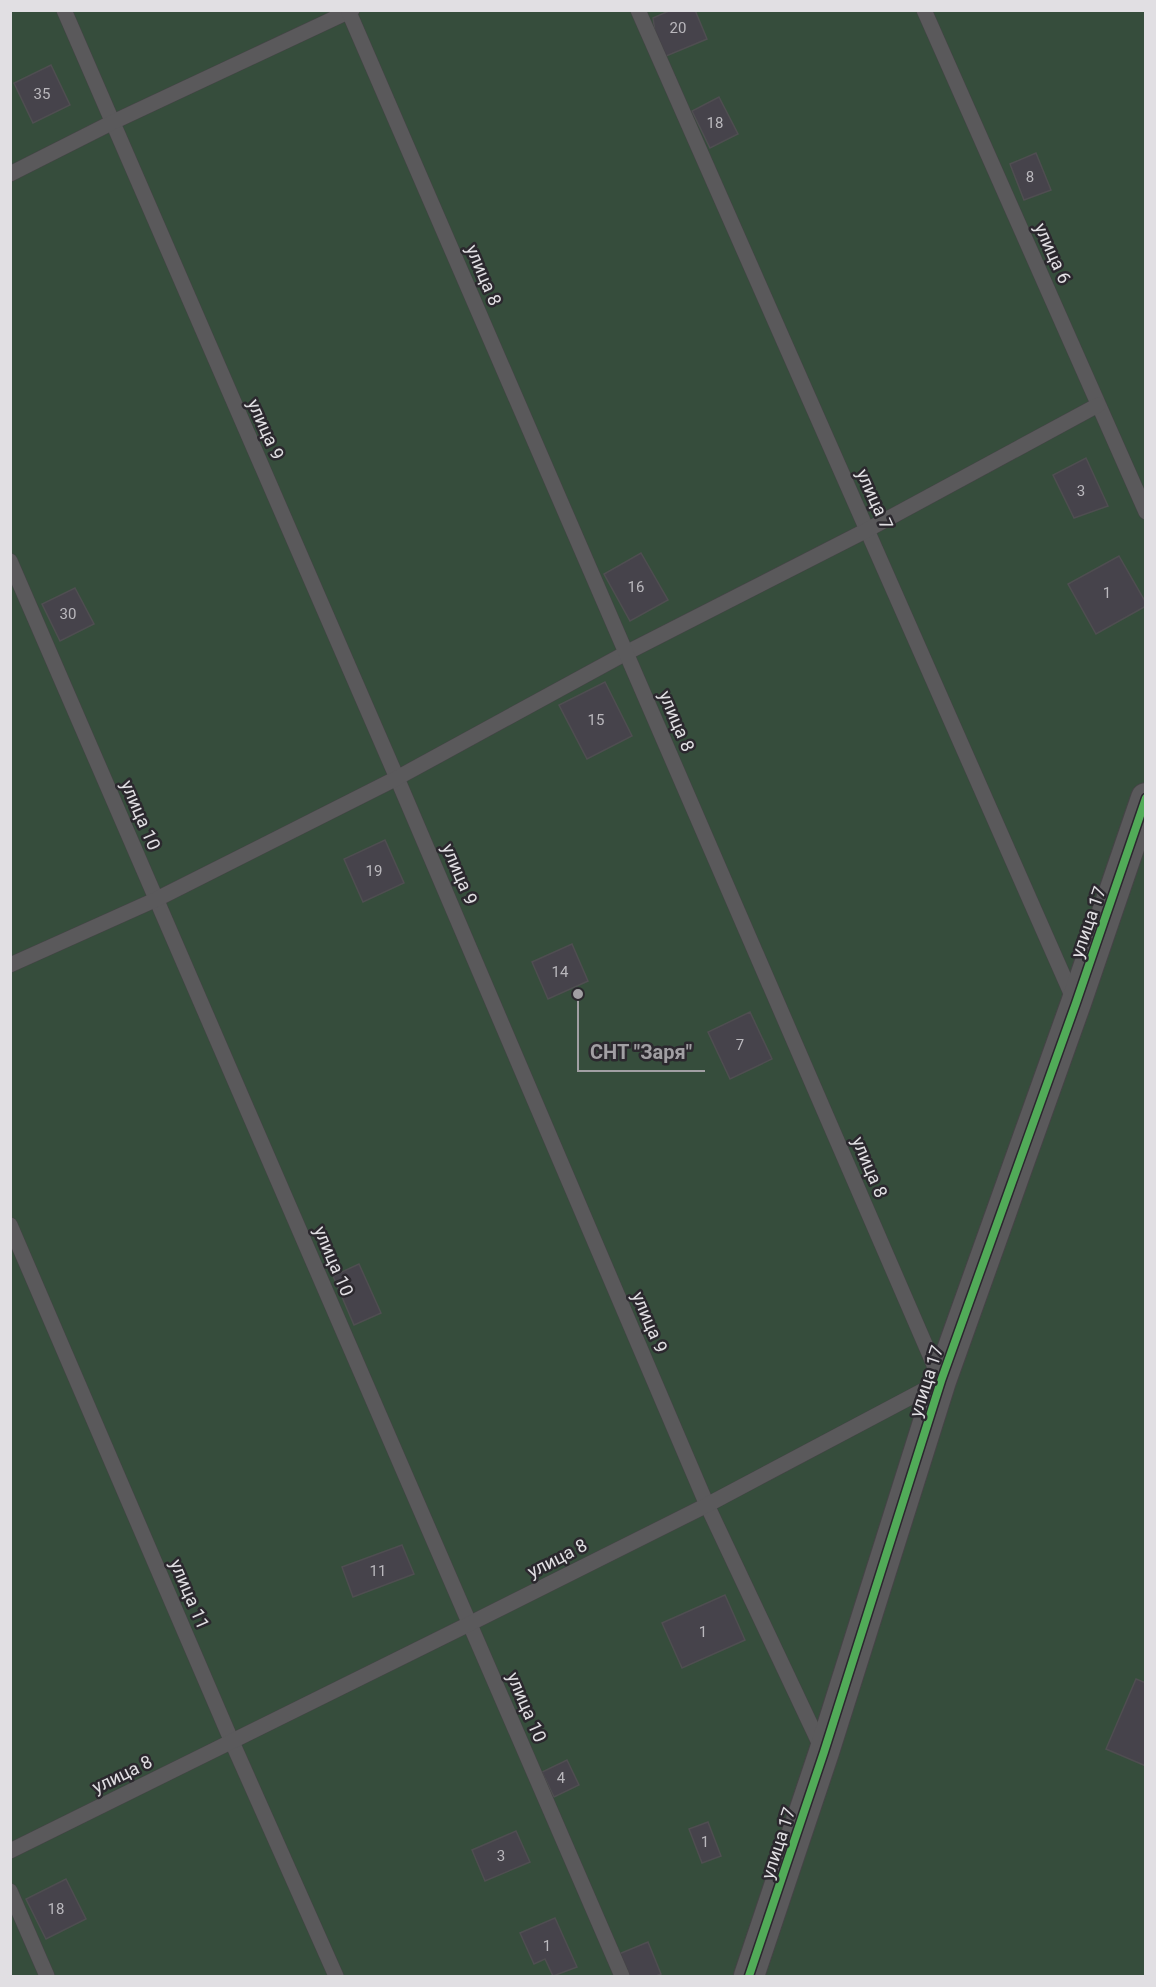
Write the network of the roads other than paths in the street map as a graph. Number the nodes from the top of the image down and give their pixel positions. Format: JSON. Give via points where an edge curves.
{"nodes":[{"id":1,"x":64,"y":10,"type":"edge"},
{"id":2,"x":638,"y":10,"type":"edge"},
{"id":3,"x":924,"y":10,"type":"edge"},
{"id":4,"x":350,"y":11,"type":"edge"},
{"id":5,"x":111,"y":123,"type":"junction"},
{"id":6,"x":10,"y":174,"type":"edge"},
{"id":7,"x":1098,"y":405,"type":"junction"},
{"id":8,"x":1146,"y":512,"type":"edge"},
{"id":9,"x":867,"y":530,"type":"junction"},
{"id":10,"x":10,"y":561,"type":"edge"},
{"id":11,"x":626,"y":653,"type":"junction"},
{"id":12,"x":398,"y":778,"type":"junction"},
{"id":13,"x":1146,"y":798,"type":"edge"},
{"id":14,"x":157,"y":899,"type":"junction"},
{"id":15,"x":10,"y":965,"type":"edge"},
{"id":16,"x":1076,"y":1003,"type":"junction"},
{"id":17,"x":10,"y":1225,"type":"edge"},
{"id":18,"x":941,"y":1381,"type":"junction"},
{"id":19,"x":707,"y":1504,"type":"junction"},
{"id":20,"x":470,"y":1624,"type":"junction"},
{"id":21,"x":232,"y":1742,"type":"junction"},
{"id":22,"x":824,"y":1752,"type":"junction"},
{"id":23,"x":10,"y":1851,"type":"edge"},
{"id":24,"x":10,"y":1891,"type":"edge"},
{"id":25,"x":47,"y":1977,"type":"edge"},
{"id":26,"x":336,"y":1977,"type":"edge"},
{"id":27,"x":622,"y":1977,"type":"edge"},
{"id":28,"x":749,"y":1977,"type":"edge"}],
"edges":[{"from":1,"to":5,"type":"lane","name":"улица 9"},
{"from":2,"to":9,"type":"lane","name":"улица 7"},
{"from":3,"to":7,"type":"lane","name":"улица 6"},
{"from":4,"to":5,"type":"lane"},
{"from":4,"to":11,"type":"lane","name":"улица 8"},
{"from":5,"to":6,"type":"lane"},
{"from":5,"to":12,"type":"lane","name":"улица 9"},
{"from":7,"to":8,"type":"lane","name":"улица 6"},
{"from":7,"to":9,"type":"lane"},
{"from":9,"to":11,"type":"lane"},
{"from":9,"to":16,"type":"lane","name":"улица 7"},
{"from":10,"to":14,"type":"lane","name":"улица 10"},
{"from":11,"to":12,"type":"lane"},
{"from":11,"to":18,"type":"lane","name":"улица 8"},
{"from":12,"to":14,"type":"lane"},
{"from":12,"to":19,"type":"lane","name":"улица 9"},
{"from":13,"to":16,"type":"street","name":"улица 17"},
{"from":14,"to":15,"type":"lane"},
{"from":14,"to":20,"type":"lane","name":"улица 10"},
{"from":16,"to":18,"type":"street","name":"улица 17"},
{"from":17,"to":21,"type":"lane","name":"улица 11"},
{"from":18,"to":19,"type":"lane","name":"улица 8"},
{"from":18,"to":22,"type":"street","name":"улица 17"},
{"from":19,"to":20,"type":"lane","name":"улица 8"},
{"from":19,"to":22,"type":"lane","name":"улица 9"},
{"from":20,"to":21,"type":"lane","name":"улица 8"},
{"from":20,"to":27,"type":"lane","name":"улица 10"},
{"from":21,"to":23,"type":"lane","name":"улица 8"},
{"from":21,"to":26,"type":"lane","name":"улица 11"},
{"from":22,"to":28,"type":"street","name":"улица 17"},
{"from":24,"to":25,"type":"lane"}]}
